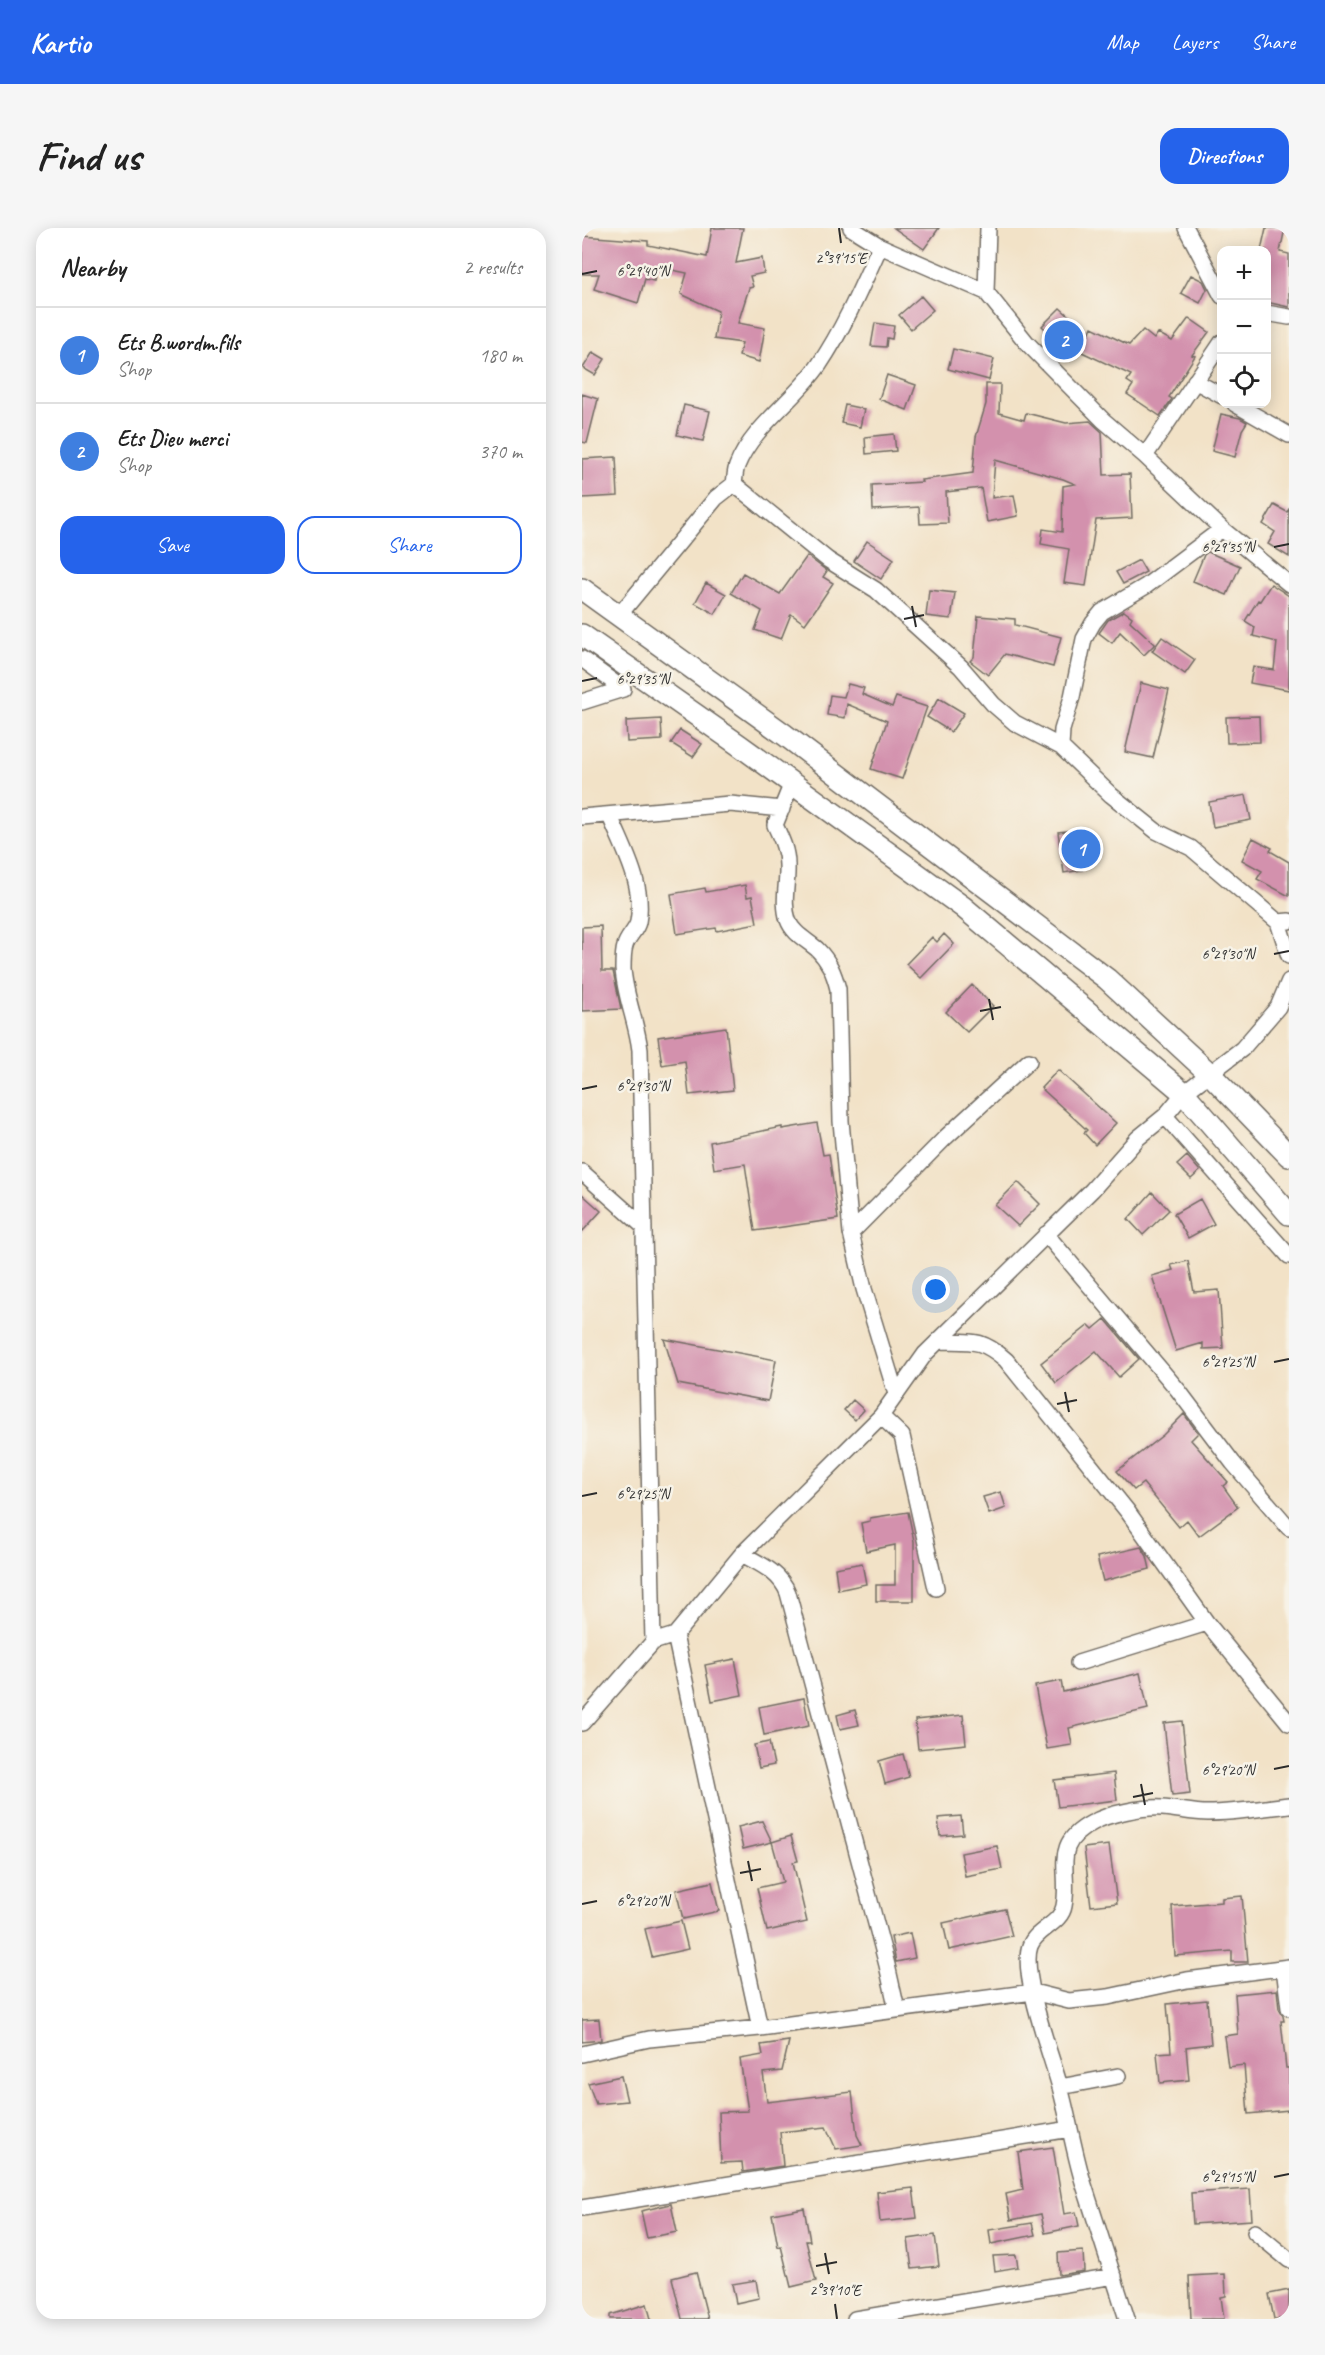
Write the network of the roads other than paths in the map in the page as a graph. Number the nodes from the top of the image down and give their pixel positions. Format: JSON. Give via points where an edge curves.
{"nodes":[{"id":1,"x":851,"y":228,"type":"edge"},
{"id":2,"x":988,"y":228,"type":"edge"},
{"id":3,"x":1186,"y":228,"type":"edge"},
{"id":4,"x":880,"y":246,"type":"junction"},
{"id":5,"x":1217,"y":288,"type":"edge"},
{"id":6,"x":986,"y":292,"type":"junction"},
{"id":7,"x":1271,"y":314,"type":"edge"},
{"id":8,"x":1289,"y":317,"type":"edge"},
{"id":9,"x":1217,"y":348,"type":"edge"},
{"id":10,"x":1195,"y":381,"type":"junction"},
{"id":11,"x":1217,"y":394,"type":"edge"},
{"id":12,"x":1241,"y":408,"type":"edge"},
{"id":13,"x":1289,"y":435,"type":"edge"},
{"id":14,"x":1145,"y":456,"type":"junction"},
{"id":15,"x":734,"y":484,"type":"junction"},
{"id":16,"x":1222,"y":529,"type":"junction"},
{"id":17,"x":1289,"y":584,"type":"edge"},
{"id":18,"x":582,"y":589,"type":"edge"},
{"id":19,"x":620,"y":614,"type":"junction"},
{"id":20,"x":582,"y":635,"type":"edge"},
{"id":21,"x":582,"y":659,"type":"edge"},
{"id":22,"x":582,"y":702,"type":"edge"},
{"id":23,"x":1061,"y":747,"type":"junction"},
{"id":24,"x":792,"y":783,"type":"junction"},
{"id":25,"x":782,"y":809,"type":"junction"},
{"id":26,"x":610,"y":816,"type":"junction"},
{"id":27,"x":582,"y":817,"type":"edge"},
{"id":28,"x":1284,"y":921,"type":"edge"},
{"id":29,"x":1289,"y":956,"type":"edge"},
{"id":30,"x":1289,"y":981,"type":"edge"},
{"id":31,"x":1283,"y":1010,"type":"edge"},
{"id":32,"x":1029,"y":1061,"type":"dead end"},
{"id":33,"x":1211,"y":1075,"type":"junction"},
{"id":34,"x":1184,"y":1093,"type":"junction"},
{"id":35,"x":1165,"y":1116,"type":"junction"},
{"id":36,"x":1289,"y":1156,"type":"edge"},
{"id":37,"x":582,"y":1172,"type":"edge"},
{"id":38,"x":1289,"y":1215,"type":"edge"},
{"id":39,"x":644,"y":1227,"type":"junction"},
{"id":40,"x":851,"y":1233,"type":"junction"},
{"id":41,"x":1046,"y":1234,"type":"junction"},
{"id":42,"x":1289,"y":1256,"type":"edge"},
{"id":43,"x":938,"y":1341,"type":"junction"},
{"id":44,"x":896,"y":1394,"type":"junction"},
{"id":45,"x":882,"y":1416,"type":"junction"},
{"id":46,"x":1289,"y":1528,"type":"edge"},
{"id":47,"x":742,"y":1554,"type":"junction"},
{"id":48,"x":936,"y":1588,"type":"dead end"},
{"id":49,"x":1207,"y":1623,"type":"junction"},
{"id":50,"x":675,"y":1635,"type":"junction"},
{"id":51,"x":653,"y":1642,"type":"junction"},
{"id":52,"x":1078,"y":1663,"type":"dead end"},
{"id":53,"x":582,"y":1723,"type":"edge"},
{"id":54,"x":1289,"y":1723,"type":"edge"},
{"id":55,"x":1289,"y":1804,"type":"edge"},
{"id":56,"x":1286,"y":1967,"type":"edge"},
{"id":57,"x":1033,"y":1992,"type":"junction"},
{"id":58,"x":1289,"y":2008,"type":"edge"},
{"id":59,"x":897,"y":2010,"type":"junction"},
{"id":60,"x":760,"y":2028,"type":"junction"},
{"id":61,"x":582,"y":2054,"type":"edge"},
{"id":62,"x":1118,"y":2076,"type":"dead end"},
{"id":63,"x":1060,"y":2087,"type":"junction"},
{"id":64,"x":1070,"y":2129,"type":"junction"},
{"id":65,"x":582,"y":2208,"type":"edge"},
{"id":66,"x":1255,"y":2232,"type":"dead end"},
{"id":67,"x":1289,"y":2260,"type":"edge"},
{"id":68,"x":1114,"y":2276,"type":"junction"},
{"id":69,"x":855,"y":2319,"type":"edge"},
{"id":70,"x":1127,"y":2319,"type":"edge"}],
"edges":[{"from":1,"to":4,"type":"street"},
{"from":2,"to":6,"type":"street"},
{"from":3,"to":5,"type":"street"},
{"from":4,"to":6,"type":"street"},
{"from":4,"to":15,"type":"street","via":[[818,366],[748,448],[737,466]]},
{"from":6,"to":14,"type":"street","via":[[1054,372]]},
{"from":7,"to":8,"type":"street"},
{"from":9,"to":10,"type":"street"},
{"from":10,"to":11,"type":"street"},
{"from":10,"to":14,"type":"street"},
{"from":12,"to":13,"type":"street"},
{"from":14,"to":16,"type":"street"},
{"from":15,"to":19,"type":"street","via":[[716,498]]},
{"from":15,"to":23,"type":"street","via":[[828,560],[876,590],[961,667],[1015,723]]},
{"from":16,"to":17,"type":"street"},
{"from":16,"to":23,"type":"street","via":[[1146,586],[1102,612],[1093,623],[1084,639]]},
{"from":18,"to":19,"type":"main road"},
{"from":19,"to":33,"type":"main road","via":[[1107,979]]},
{"from":20,"to":24,"type":"main road"},
{"from":21,"to":22,"type":"street","via":[[623,689]]},
{"from":23,"to":28,"type":"street","via":[[1156,831],[1191,848]]},
{"from":24,"to":25,"type":"street"},
{"from":24,"to":34,"type":"main road","via":[[963,907]]},
{"from":25,"to":26,"type":"street","via":[[730,804]]},
{"from":25,"to":40,"type":"street","via":[[776,825],[787,864],[788,921],[833,968],[838,989],[841,1121]]},
{"from":26,"to":27,"type":"street"},
{"from":26,"to":39,"type":"street","via":[[634,874],[640,902],[638,924],[624,946],[623,968],[640,1050]]},
{"from":28,"to":29,"type":"street"},
{"from":30,"to":31,"type":"street"},
{"from":31,"to":33,"type":"street"},
{"from":32,"to":40,"type":"street","via":[[946,1137]]},
{"from":33,"to":34,"type":"street"},
{"from":33,"to":36,"type":"main road"},
{"from":34,"to":35,"type":"street"},
{"from":34,"to":38,"type":"main road"},
{"from":35,"to":41,"type":"street","via":[[1138,1138]]},
{"from":35,"to":42,"type":"street"},
{"from":37,"to":39,"type":"street"},
{"from":39,"to":51,"type":"street"},
{"from":40,"to":44,"type":"street"},
{"from":41,"to":43,"type":"street"},
{"from":41,"to":46,"type":"street"},
{"from":43,"to":44,"type":"street"},
{"from":43,"to":49,"type":"street","via":[[978,1342],[1006,1360],[1128,1512]]},
{"from":44,"to":45,"type":"street"},
{"from":45,"to":47,"type":"street"},
{"from":45,"to":48,"type":"street","via":[[902,1436]]},
{"from":47,"to":50,"type":"street"},
{"from":47,"to":59,"type":"street","via":[[775,1574],[788,1593]]},
{"from":49,"to":52,"type":"street"},
{"from":49,"to":54,"type":"street"},
{"from":50,"to":51,"type":"street"},
{"from":50,"to":60,"type":"street"},
{"from":51,"to":53,"type":"street"},
{"from":55,"to":57,"type":"street","via":[[1207,1813],[1161,1808],[1109,1815],[1075,1834],[1065,1849],[1064,1910],[1030,1946],[1028,1968]]},
{"from":56,"to":57,"type":"street","via":[[1069,2001]]},
{"from":56,"to":58,"type":"street"},
{"from":57,"to":59,"type":"street"},
{"from":57,"to":63,"type":"street"},
{"from":59,"to":60,"type":"street"},
{"from":60,"to":61,"type":"street","via":[[649,2039]]},
{"from":62,"to":63,"type":"street"},
{"from":63,"to":64,"type":"street"},
{"from":64,"to":65,"type":"street"},
{"from":64,"to":68,"type":"street","via":[[1083,2183]]},
{"from":66,"to":67,"type":"street"},
{"from":68,"to":69,"type":"street"},
{"from":68,"to":70,"type":"street"}]}
